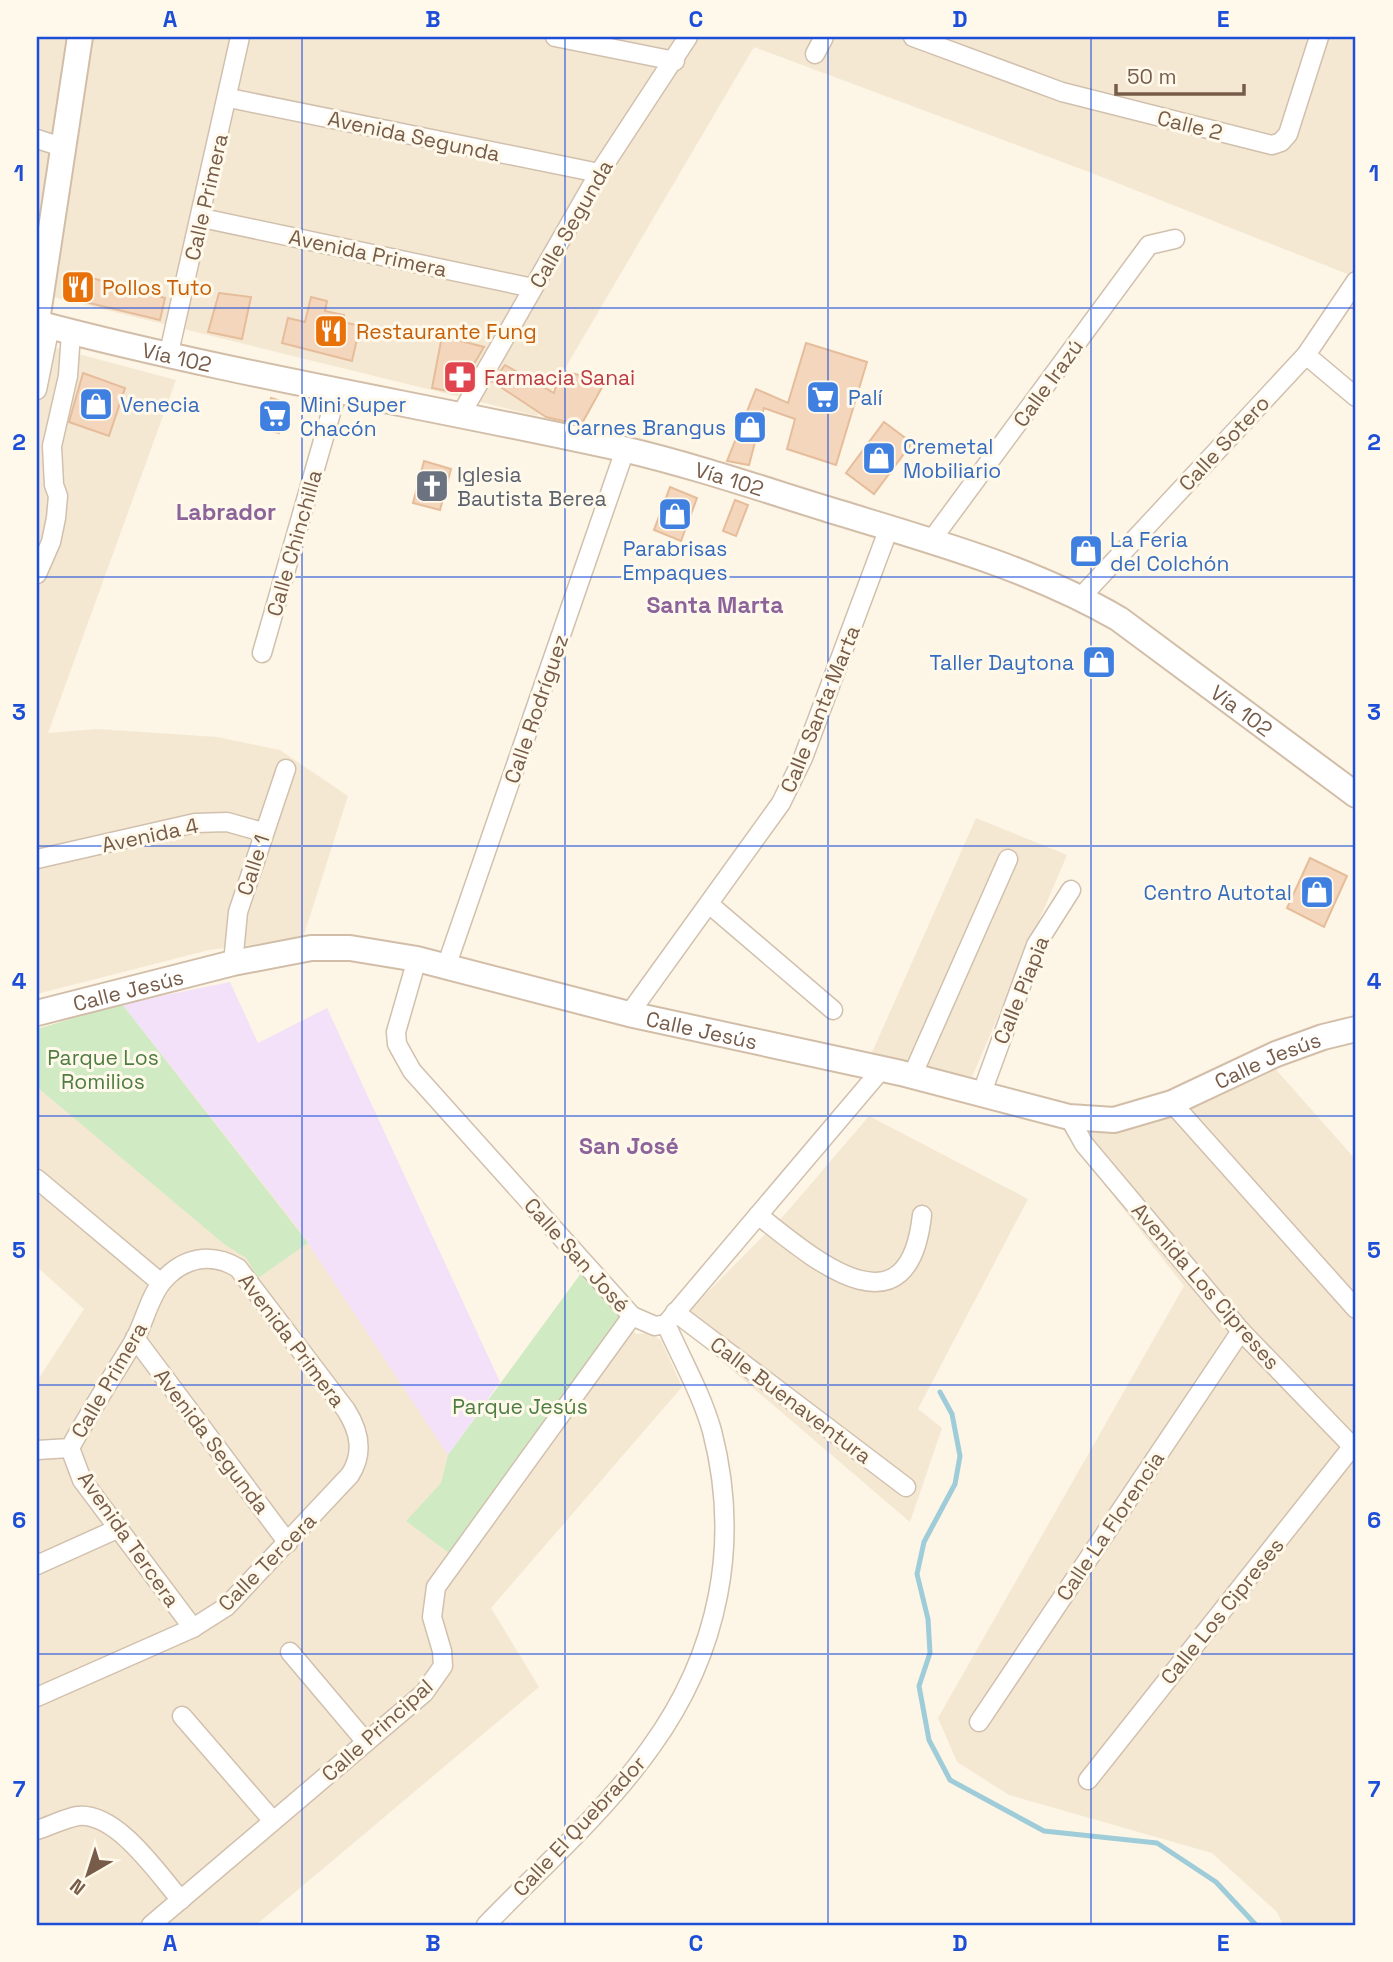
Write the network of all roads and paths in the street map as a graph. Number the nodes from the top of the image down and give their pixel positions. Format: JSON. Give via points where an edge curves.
{"nodes":[{"id":1,"x":80,"y":37,"type":"edge"},
{"id":2,"x":240,"y":37,"type":"edge"},
{"id":3,"x":555,"y":37,"type":"edge"},
{"id":4,"x":688,"y":37,"type":"edge"},
{"id":5,"x":824,"y":37,"type":"edge"},
{"id":6,"x":913,"y":37,"type":"edge"},
{"id":7,"x":1318,"y":37,"type":"edge"},
{"id":8,"x":815,"y":54,"type":"dead end"},
{"id":9,"x":674,"y":61,"type":"junction"},
{"id":10,"x":229,"y":98,"type":"junction"},
{"id":11,"x":37,"y":139,"type":"edge"},
{"id":12,"x":65,"y":148,"type":"junction"},
{"id":13,"x":599,"y":173,"type":"junction"},
{"id":14,"x":202,"y":218,"type":"junction"},
{"id":15,"x":1175,"y":239,"type":"dead end"},
{"id":16,"x":1356,"y":281,"type":"edge"},
{"id":17,"x":533,"y":288,"type":"junction"},
{"id":18,"x":49,"y":326,"type":"edge"},
{"id":19,"x":1306,"y":355,"type":"junction"},
{"id":20,"x":168,"y":357,"type":"junction"},
{"id":21,"x":37,"y":390,"type":"edge"},
{"id":22,"x":337,"y":392,"type":"junction"},
{"id":23,"x":1356,"y":397,"type":"edge"},
{"id":24,"x":460,"y":416,"type":"junction"},
{"id":25,"x":625,"y":450,"type":"junction"},
{"id":26,"x":45,"y":484,"type":"edge"},
{"id":27,"x":889,"y":528,"type":"junction"},
{"id":28,"x":930,"y":542,"type":"junction"},
{"id":29,"x":37,"y":574,"type":"edge"},
{"id":30,"x":1081,"y":597,"type":"junction"},
{"id":31,"x":262,"y":653,"type":"dead end"},
{"id":32,"x":286,"y":769,"type":"dead end"},
{"id":33,"x":1356,"y":795,"type":"edge"},
{"id":34,"x":263,"y":832,"type":"junction"},
{"id":35,"x":37,"y":859,"type":"edge"},
{"id":36,"x":1008,"y":859,"type":"dead end"},
{"id":37,"x":1072,"y":890,"type":"dead end"},
{"id":38,"x":709,"y":904,"type":"junction"},
{"id":39,"x":417,"y":959,"type":"junction"},
{"id":40,"x":233,"y":963,"type":"junction"},
{"id":41,"x":446,"y":967,"type":"junction"},
{"id":42,"x":833,"y":1010,"type":"dead end"},
{"id":43,"x":37,"y":1013,"type":"edge"},
{"id":44,"x":629,"y":1014,"type":"junction"},
{"id":45,"x":1356,"y":1029,"type":"edge"},
{"id":46,"x":881,"y":1070,"type":"junction"},
{"id":47,"x":912,"y":1076,"type":"junction"},
{"id":48,"x":981,"y":1095,"type":"junction"},
{"id":49,"x":1172,"y":1103,"type":"junction"},
{"id":50,"x":1069,"y":1117,"type":"junction"},
{"id":51,"x":37,"y":1179,"type":"edge"},
{"id":52,"x":758,"y":1215,"type":"junction"},
{"id":53,"x":922,"y":1215,"type":"dead end"},
{"id":54,"x":161,"y":1283,"type":"junction"},
{"id":55,"x":1356,"y":1309,"type":"edge"},
{"id":56,"x":632,"y":1316,"type":"junction"},
{"id":57,"x":670,"y":1318,"type":"junction"},
{"id":58,"x":1241,"y":1331,"type":"junction"},
{"id":59,"x":135,"y":1338,"type":"junction"},
{"id":60,"x":1354,"y":1445,"type":"edge"},
{"id":61,"x":70,"y":1448,"type":"junction"},
{"id":62,"x":37,"y":1450,"type":"edge"},
{"id":63,"x":360,"y":1453,"type":"joint"},
{"id":64,"x":906,"y":1487,"type":"dead end"},
{"id":65,"x":117,"y":1529,"type":"junction"},
{"id":66,"x":288,"y":1544,"type":"junction"},
{"id":67,"x":37,"y":1565,"type":"edge"},
{"id":68,"x":193,"y":1628,"type":"junction"},
{"id":69,"x":290,"y":1652,"type":"dead end"},
{"id":70,"x":37,"y":1697,"type":"edge"},
{"id":71,"x":182,"y":1716,"type":"dead end"},
{"id":72,"x":979,"y":1722,"type":"dead end"},
{"id":73,"x":366,"y":1742,"type":"junction"},
{"id":74,"x":1088,"y":1780,"type":"dead end"},
{"id":75,"x":273,"y":1821,"type":"junction"},
{"id":76,"x":37,"y":1830,"type":"edge"},
{"id":77,"x":181,"y":1900,"type":"junction"},
{"id":78,"x":151,"y":1925,"type":"edge"},
{"id":79,"x":486,"y":1925,"type":"edge"}],
"edges":[{"from":1,"to":12,"type":"street"},
{"from":2,"to":10,"type":"street","name":"Calle Primera"},
{"from":3,"to":9,"type":"street"},
{"from":4,"to":9,"type":"street","name":"Calle Segunda"},
{"from":5,"to":8,"type":"street"},
{"from":6,"to":7,"type":"street","name":"Calle 2","via":[[1062,92],[1272,145],[1288,134]]},
{"from":9,"to":13,"type":"street","name":"Calle Segunda"},
{"from":10,"to":13,"type":"street","name":"Avenida Segunda"},
{"from":10,"to":14,"type":"street","name":"Calle Primera"},
{"from":11,"to":12,"type":"street"},
{"from":12,"to":18,"type":"street"},
{"from":13,"to":17,"type":"street","name":"Calle Segunda"},
{"from":14,"to":17,"type":"street","name":"Avenida Primera"},
{"from":14,"to":20,"type":"street","name":"Calle Primera"},
{"from":15,"to":28,"type":"street","name":"Calle Irazú","via":[[1149,245]]},
{"from":16,"to":19,"type":"street","name":"Calle Sotero"},
{"from":17,"to":24,"type":"street","name":"Calle Segunda"},
{"from":18,"to":20,"type":"street","name":"Vía 102"},
{"from":18,"to":21,"type":"street"},
{"from":18,"to":26,"type":"street","via":[[68,376]]},
{"from":19,"to":23,"type":"street"},
{"from":19,"to":30,"type":"street","name":"Calle Sotero"},
{"from":20,"to":22,"type":"street","name":"Vía 102"},
{"from":22,"to":24,"type":"street","name":"Vía 102"},
{"from":22,"to":31,"type":"street","name":"Calle Chinchilla"},
{"from":24,"to":25,"type":"street","name":"Vía 102"},
{"from":25,"to":27,"type":"street","name":"Vía 102"},
{"from":25,"to":41,"type":"street","name":"Calle Rodríguez"},
{"from":26,"to":29,"type":"street","via":[[58,496],[51,541]]},
{"from":27,"to":28,"type":"street","name":"Vía 102"},
{"from":27,"to":38,"type":"street","name":"Calle Santa Marta","via":[[798,769],[781,803]]},
{"from":28,"to":30,"type":"street","name":"Vía 102","via":[[1030,574]]},
{"from":30,"to":33,"type":"street","name":"Vía 102","via":[[1119,619]]},
{"from":32,"to":34,"type":"street","name":"Calle 1"},
{"from":34,"to":35,"type":"street","name":"Avenida 4","via":[[227,822],[195,823]]},
{"from":34,"to":40,"type":"street","name":"Calle 1","via":[[238,912]]},
{"from":36,"to":47,"type":"street"},
{"from":37,"to":48,"type":"street","name":"Calle Piapia","via":[[1036,945]]},
{"from":38,"to":42,"type":"street"},
{"from":38,"to":44,"type":"street","name":"Calle Santa Marta"},
{"from":39,"to":40,"type":"street","name":"Calle Jesús","via":[[350,948],[311,948]]},
{"from":39,"to":41,"type":"street","name":"Calle Jesús"},
{"from":39,"to":56,"type":"street","name":"Calle San José","via":[[396,1032],[403,1057]]},
{"from":40,"to":43,"type":"street","name":"Calle Jesús"},
{"from":41,"to":44,"type":"street","name":"Calle Jesús"},
{"from":44,"to":46,"type":"street","name":"Calle Jesús"},
{"from":45,"to":49,"type":"street","name":"Calle Jesús","via":[[1276,1054]]},
{"from":46,"to":47,"type":"street","name":"Calle Jesús"},
{"from":46,"to":52,"type":"street"},
{"from":47,"to":48,"type":"street","name":"Calle Jesús"},
{"from":48,"to":50,"type":"street","name":"Calle Jesús"},
{"from":49,"to":50,"type":"street","name":"Calle Jesús","via":[[1114,1120]]},
{"from":49,"to":55,"type":"street"},
{"from":50,"to":58,"type":"street","name":"Avenida Los Cipreses","via":[[1083,1144]]},
{"from":51,"to":54,"type":"street"},
{"from":52,"to":53,"type":"street","via":[[821,1264],[859,1281],[894,1276],[905,1268],[914,1255]]},
{"from":52,"to":57,"type":"street"},
{"from":54,"to":59,"type":"street","name":"Calle Primera"},
{"from":54,"to":63,"type":"street","name":"Avenida Primera","via":[[194,1259],[223,1259],[238,1268],[346,1410],[355,1425]]},
{"from":56,"to":57,"type":"street","name":"Calle San José","via":[[654,1326]]},
{"from":56,"to":73,"type":"street","name":"Calle Principal","via":[[436,1587],[432,1617],[443,1666],[438,1676]]},
{"from":57,"to":64,"type":"street","name":"Calle Buenaventura"},
{"from":57,"to":79,"type":"street","name":"Calle El Quebrador","via":[[711,1430],[724,1500],[724,1567],[709,1632],[675,1709],[652,1746]]},
{"from":58,"to":60,"type":"street","name":"Avenida Los Cipreses"},
{"from":58,"to":72,"type":"street","name":"Calle La Florencia"},
{"from":59,"to":61,"type":"street","name":"Calle Primera"},
{"from":59,"to":66,"type":"street","name":"Avenida Segunda"},
{"from":60,"to":74,"type":"street","name":"Calle Los Cipreses"},
{"from":61,"to":62,"type":"street","name":"Calle Primera"},
{"from":61,"to":65,"type":"street","name":"Avenida Tercera","via":[[82,1480]]},
{"from":63,"to":66,"type":"street","name":"Calle Tercera","via":[[350,1475]]},
{"from":65,"to":67,"type":"street"},
{"from":65,"to":68,"type":"street","name":"Avenida Tercera"},
{"from":66,"to":68,"type":"street","name":"Calle Tercera","via":[[226,1607]]},
{"from":68,"to":70,"type":"street","name":"Calle Tercera"},
{"from":69,"to":73,"type":"street"},
{"from":71,"to":75,"type":"street"},
{"from":73,"to":75,"type":"street","name":"Calle Principal"},
{"from":75,"to":77,"type":"street","name":"Calle Principal"},
{"from":76,"to":77,"type":"street","via":[[79,1816],[118,1829]]},
{"from":77,"to":78,"type":"street","name":"Calle Principal"}]}
